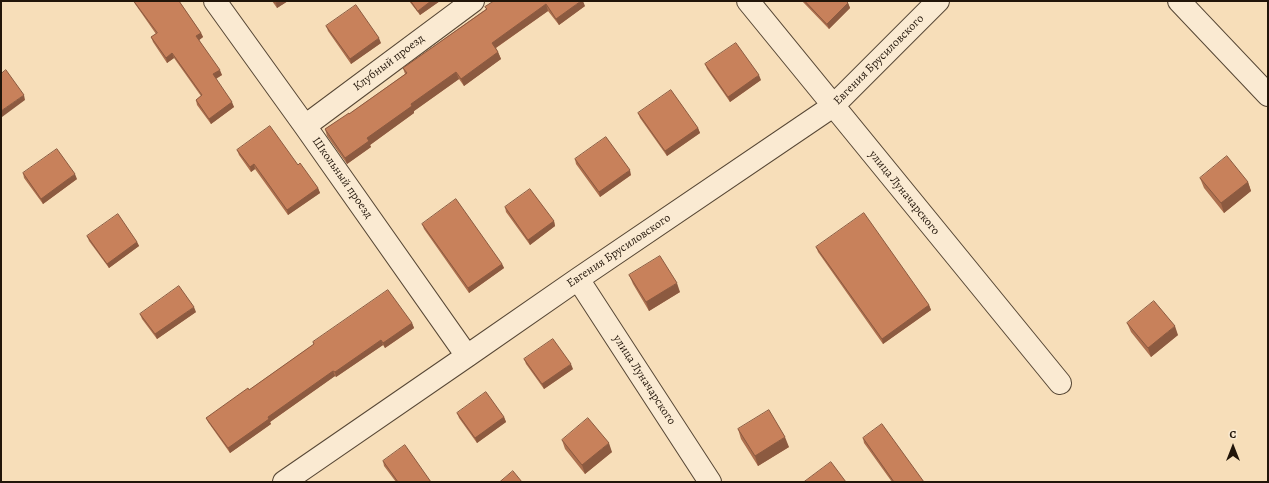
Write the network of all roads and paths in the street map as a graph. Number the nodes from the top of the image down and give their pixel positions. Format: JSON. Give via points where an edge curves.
{"nodes":[{"id":1,"x":215,"y":1,"type":"edge"},
{"id":2,"x":473,"y":1,"type":"edge"},
{"id":3,"x":748,"y":1,"type":"edge"},
{"id":4,"x":938,"y":1,"type":"edge"},
{"id":5,"x":1179,"y":1,"type":"edge"},
{"id":6,"x":1268,"y":95,"type":"edge"},
{"id":7,"x":833,"y":106,"type":"junction"},
{"id":8,"x":305,"y":126,"type":"junction"},
{"id":9,"x":578,"y":279,"type":"junction"},
{"id":10,"x":467,"y":356,"type":"junction"},
{"id":11,"x":1060,"y":383,"type":"dead end"},
{"id":12,"x":284,"y":482,"type":"edge"},
{"id":13,"x":710,"y":482,"type":"edge"}],
"edges":[{"from":1,"to":8,"type":"street","name":"Школьный проезд"},
{"from":2,"to":8,"type":"street","name":"Клубный проезд"},
{"from":3,"to":7,"type":"street","name":"улица Луначарского"},
{"from":4,"to":7,"type":"street","name":"Евгения Брусиловского"},
{"from":5,"to":6,"type":"street"},
{"from":7,"to":9,"type":"street","name":"Евгения Брусиловского"},
{"from":7,"to":11,"type":"street","name":"улица Луначарского"},
{"from":8,"to":10,"type":"street","name":"Школьный проезд"},
{"from":9,"to":10,"type":"street","name":"Евгения Брусиловского"},
{"from":9,"to":13,"type":"street","name":"улица Луначарского"},
{"from":10,"to":12,"type":"street","name":"Евгения Брусиловского"}]}
